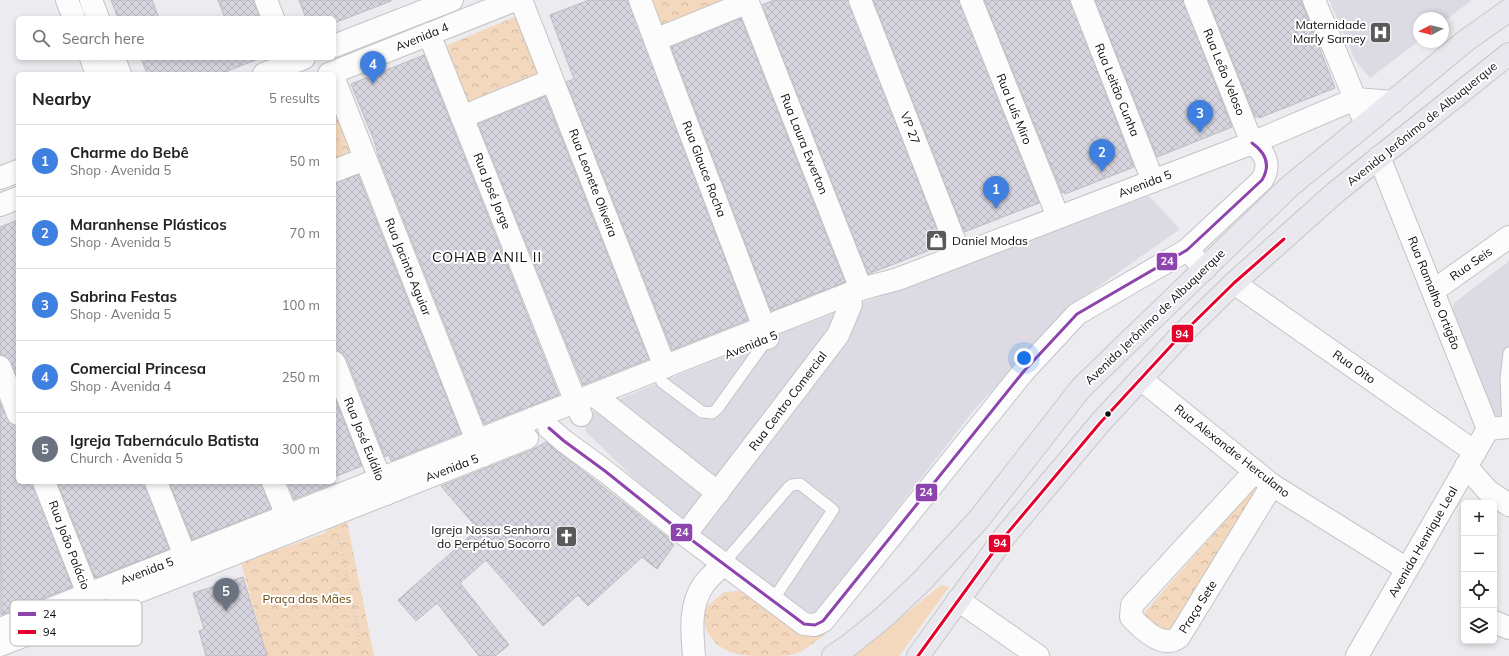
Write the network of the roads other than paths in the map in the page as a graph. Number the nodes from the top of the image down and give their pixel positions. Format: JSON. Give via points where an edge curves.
{"nodes":[{"id":1,"x":67,"y":0,"type":"edge"},
{"id":2,"x":91,"y":0,"type":"edge"},
{"id":3,"x":266,"y":0,"type":"edge"},
{"id":4,"x":452,"y":0,"type":"edge"},
{"id":5,"x":515,"y":0,"type":"edge"},
{"id":6,"x":521,"y":0,"type":"edge"},
{"id":7,"x":640,"y":0,"type":"edge"},
{"id":8,"x":860,"y":0,"type":"edge"},
{"id":9,"x":971,"y":0,"type":"edge"},
{"id":10,"x":1082,"y":0,"type":"edge"},
{"id":11,"x":1195,"y":0,"type":"edge"},
{"id":12,"x":1314,"y":0,"type":"edge"},
{"id":13,"x":748,"y":1,"type":"edge"},
{"id":14,"x":1509,"y":10,"type":"edge"},
{"id":15,"x":73,"y":16,"type":"edge"},
{"id":16,"x":97,"y":16,"type":"edge"},
{"id":17,"x":272,"y":16,"type":"edge"},
{"id":18,"x":367,"y":33,"type":"junction"},
{"id":19,"x":429,"y":34,"type":"junction"},
{"id":20,"x":655,"y":40,"type":"junction"},
{"id":21,"x":336,"y":45,"type":"edge"},
{"id":22,"x":1509,"y":54,"type":"edge"},
{"id":23,"x":375,"y":55,"type":"junction"},
{"id":24,"x":92,"y":60,"type":"edge"},
{"id":25,"x":115,"y":60,"type":"edge"},
{"id":26,"x":294,"y":60,"type":"edge"},
{"id":27,"x":96,"y":72,"type":"edge"},
{"id":28,"x":119,"y":72,"type":"edge"},
{"id":29,"x":268,"y":72,"type":"edge"},
{"id":30,"x":336,"y":73,"type":"edge"},
{"id":31,"x":552,"y":80,"type":"junction"},
{"id":32,"x":336,"y":85,"type":"edge"},
{"id":33,"x":1355,"y":99,"type":"junction"},
{"id":34,"x":1393,"y":102,"type":"junction"},
{"id":35,"x":462,"y":117,"type":"junction"},
{"id":36,"x":1366,"y":124,"type":"junction"},
{"id":37,"x":1252,"y":143,"type":"junction"},
{"id":38,"x":1379,"y":157,"type":"junction"},
{"id":39,"x":365,"y":158,"type":"junction"},
{"id":40,"x":336,"y":170,"type":"edge"},
{"id":41,"x":16,"y":172,"type":"edge"},
{"id":42,"x":0,"y":178,"type":"edge"},
{"id":43,"x":1153,"y":181,"type":"junction"},
{"id":44,"x":16,"y":199,"type":"edge"},
{"id":45,"x":0,"y":205,"type":"edge"},
{"id":46,"x":1058,"y":217,"type":"junction"},
{"id":47,"x":1509,"y":237,"type":"edge"},
{"id":48,"x":1187,"y":250,"type":"junction"},
{"id":49,"x":960,"y":255,"type":"junction"},
{"id":50,"x":1205,"y":269,"type":"junction"},
{"id":51,"x":1234,"y":283,"type":"junction"},
{"id":52,"x":1433,"y":291,"type":"junction"},
{"id":53,"x":856,"y":296,"type":"junction"},
{"id":54,"x":766,"y":333,"type":"junction"},
{"id":55,"x":1509,"y":353,"type":"edge"},
{"id":56,"x":0,"y":367,"type":"edge"},
{"id":57,"x":336,"y":367,"type":"edge"},
{"id":58,"x":662,"y":373,"type":"junction"},
{"id":59,"x":1142,"y":380,"type":"junction"},
{"id":60,"x":589,"y":404,"type":"junction"},
{"id":61,"x":16,"y":409,"type":"edge"},
{"id":62,"x":549,"y":428,"type":"junction"},
{"id":63,"x":1502,"y":428,"type":"edge"},
{"id":64,"x":480,"y":449,"type":"junction"},
{"id":65,"x":1470,"y":459,"type":"junction"},
{"id":66,"x":1255,"y":471,"type":"junction"},
{"id":67,"x":45,"y":484,"type":"edge"},
{"id":68,"x":157,"y":484,"type":"edge"},
{"id":69,"x":274,"y":484,"type":"edge"},
{"id":70,"x":1272,"y":485,"type":"junction"},
{"id":71,"x":383,"y":487,"type":"junction"},
{"id":72,"x":718,"y":493,"type":"junction"},
{"id":73,"x":1509,"y":505,"type":"edge"},
{"id":74,"x":290,"y":523,"type":"junction"},
{"id":75,"x":685,"y":535,"type":"junction"},
{"id":76,"x":188,"y":563,"type":"junction"},
{"id":77,"x":723,"y":564,"type":"junction"},
{"id":78,"x":1407,"y":569,"type":"junction"},
{"id":79,"x":90,"y":600,"type":"edge"},
{"id":80,"x":96,"y":600,"type":"edge"},
{"id":81,"x":773,"y":600,"type":"junction"},
{"id":82,"x":958,"y":600,"type":"junction"},
{"id":83,"x":1497,"y":623,"type":"edge"},
{"id":84,"x":10,"y":626,"type":"edge"},
{"id":85,"x":1509,"y":628,"type":"edge"},
{"id":86,"x":0,"y":629,"type":"edge"},
{"id":87,"x":10,"y":640,"type":"edge"},
{"id":88,"x":0,"y":645,"type":"edge"},
{"id":89,"x":694,"y":656,"type":"edge"},
{"id":90,"x":833,"y":656,"type":"edge"},
{"id":91,"x":918,"y":656,"type":"edge"},
{"id":92,"x":1038,"y":656,"type":"edge"},
{"id":93,"x":1357,"y":656,"type":"edge"}],
"edges":[{"from":1,"to":15,"type":"street"},
{"from":2,"to":16,"type":"street"},
{"from":3,"to":17,"type":"street"},
{"from":4,"to":18,"type":"street","name":"Avenida 4"},
{"from":5,"to":19,"type":"street","name":"Avenida 4"},
{"from":6,"to":31,"type":"street","name":"Rua Leonete Oliveira"},
{"from":7,"to":20,"type":"street","name":"Rua Glauce Rocha"},
{"from":8,"to":49,"type":"street","name":"VP 27"},
{"from":9,"to":46,"type":"street","name":"Rua Luís Miro"},
{"from":10,"to":43,"type":"street","name":"Rua Leitão Cunha"},
{"from":11,"to":37,"type":"street","name":"Rua Leão Veloso"},
{"from":12,"to":33,"type":"street"},
{"from":13,"to":20,"type":"street"},
{"from":13,"to":53,"type":"street","name":"Rua Laura Ewerton"},
{"from":14,"to":34,"type":"main road","name":"Avenida Jerônimo de Albuquerque","via":[[1464,42]]},
{"from":18,"to":21,"type":"street","name":"Avenida 4"},
{"from":18,"to":23,"type":"street"},
{"from":19,"to":23,"type":"street","name":"Avenida 4"},
{"from":19,"to":35,"type":"street","name":"Rua José Jorge"},
{"from":20,"to":54,"type":"street","name":"Rua Glauce Rocha"},
{"from":22,"to":38,"type":"main road","name":"Avenida Jerônimo de Albuquerque"},
{"from":23,"to":30,"type":"street","name":"Avenida 4"},
{"from":24,"to":27,"type":"street"},
{"from":25,"to":28,"type":"street"},
{"from":26,"to":29,"type":"street"},
{"from":31,"to":35,"type":"street"},
{"from":31,"to":58,"type":"street","name":"Rua Leonete Oliveira"},
{"from":32,"to":39,"type":"street","name":"Rua Jacinto Aguiar"},
{"from":33,"to":34,"type":"street","name":"Avenida 5"},
{"from":33,"to":36,"type":"street"},
{"from":33,"to":37,"type":"street","name":"Avenida 5"},
{"from":34,"to":36,"type":"main road","name":"Avenida Jerônimo de Albuquerque"},
{"from":35,"to":60,"type":"street","name":"Rua José Jorge"},
{"from":36,"to":50,"type":"main road","name":"Avenida Jerônimo de Albuquerque","via":[[1290,186]]},
{"from":37,"to":43,"type":"street","name":"Avenida 5"},
{"from":37,"to":48,"type":"street","name":"Rua Leão Veloso","via":[[1260,149],[1268,164],[1267,173]]},
{"from":38,"to":51,"type":"main road","name":"Avenida Jerônimo de Albuquerque"},
{"from":38,"to":52,"type":"street","name":"Rua Ramalho Ortigão"},
{"from":39,"to":40,"type":"street"},
{"from":39,"to":64,"type":"street","name":"Rua Jacinto Aguiar"},
{"from":41,"to":42,"type":"street"},
{"from":43,"to":46,"type":"street","name":"Avenida 5"},
{"from":44,"to":45,"type":"street"},
{"from":46,"to":49,"type":"street","name":"Avenida 5"},
{"from":47,"to":52,"type":"street","name":"Rua Seis"},
{"from":48,"to":50,"type":"street"},
{"from":48,"to":81,"type":"street","name":"Rua Leão Veloso","via":[[1077,314],[1024,371],[823,622],[815,625],[804,624]]},
{"from":49,"to":53,"type":"street","name":"Avenida 5"},
{"from":50,"to":90,"type":"main road","name":"Avenida Jerônimo de Albuquerque","via":[[1081,388],[979,519],[921,582],[878,622]]},
{"from":51,"to":59,"type":"main road","name":"Avenida Jerônimo de Albuquerque","via":[[1181,335]]},
{"from":51,"to":65,"type":"street","name":"Rua Oito"},
{"from":52,"to":63,"type":"street","name":"Rua Ramalho Ortigão"},
{"from":53,"to":54,"type":"street","name":"Avenida 5"},
{"from":53,"to":72,"type":"street","name":"Rua Centro Comercial","via":[[838,335]]},
{"from":54,"to":58,"type":"street","name":"Avenida 5"},
{"from":54,"to":58,"type":"lane","via":[[717,409],[712,412],[702,412]]},
{"from":55,"to":63,"type":"lane"},
{"from":56,"to":61,"type":"street"},
{"from":57,"to":71,"type":"street","name":"Rua José Eulálio"},
{"from":58,"to":60,"type":"street","name":"Avenida 5"},
{"from":59,"to":66,"type":"street","name":"Rua Alexandre Herculano"},
{"from":59,"to":82,"type":"main road","name":"Avenida Jerônimo de Albuquerque","via":[[1100,423],[1005,536]]},
{"from":60,"to":62,"type":"street","name":"Avenida 5"},
{"from":60,"to":64,"type":"street","name":"Avenida 5"},
{"from":60,"to":72,"type":"street"},
{"from":62,"to":64,"type":"street","name":"Avenida 5"},
{"from":62,"to":75,"type":"street"},
{"from":63,"to":65,"type":"street","name":"Avenida Henrique Leal"},
{"from":64,"to":71,"type":"street","name":"Avenida 5"},
{"from":65,"to":73,"type":"street","name":"Rua Oito","via":[[1488,491]]},
{"from":65,"to":78,"type":"street","name":"Avenida Henrique Leal"},
{"from":66,"to":70,"type":"street","name":"Rua Alexandre Herculano"},
{"from":66,"to":70,"type":"street","name":"Praça Sete","via":[[1132,605],[1131,617],[1140,626],[1167,642],[1175,641],[1179,637]]},
{"from":67,"to":79,"type":"street","name":"Rua João Palácio"},
{"from":68,"to":76,"type":"street"},
{"from":69,"to":74,"type":"street"},
{"from":70,"to":78,"type":"street","name":"Rua Alexandre Herculano"},
{"from":71,"to":74,"type":"street","name":"Avenida 5"},
{"from":72,"to":75,"type":"street","name":"Rua Centro Comercial"},
{"from":74,"to":76,"type":"street","name":"Avenida 5"},
{"from":75,"to":77,"type":"street"},
{"from":76,"to":80,"type":"street","name":"Avenida 5"},
{"from":77,"to":81,"type":"street"},
{"from":77,"to":81,"type":"lane","via":[[788,488],[800,484],[833,510]]},
{"from":77,"to":89,"type":"street","via":[[697,594],[692,621]]},
{"from":78,"to":93,"type":"street","name":"Avenida Henrique Leal"},
{"from":82,"to":91,"type":"main road","name":"Avenida Jerônimo de Albuquerque"},
{"from":82,"to":92,"type":"street"},
{"from":83,"to":85,"type":"street"},
{"from":84,"to":86,"type":"street","name":"Avenida 5"},
{"from":87,"to":88,"type":"street","name":"Avenida 5"}]}
